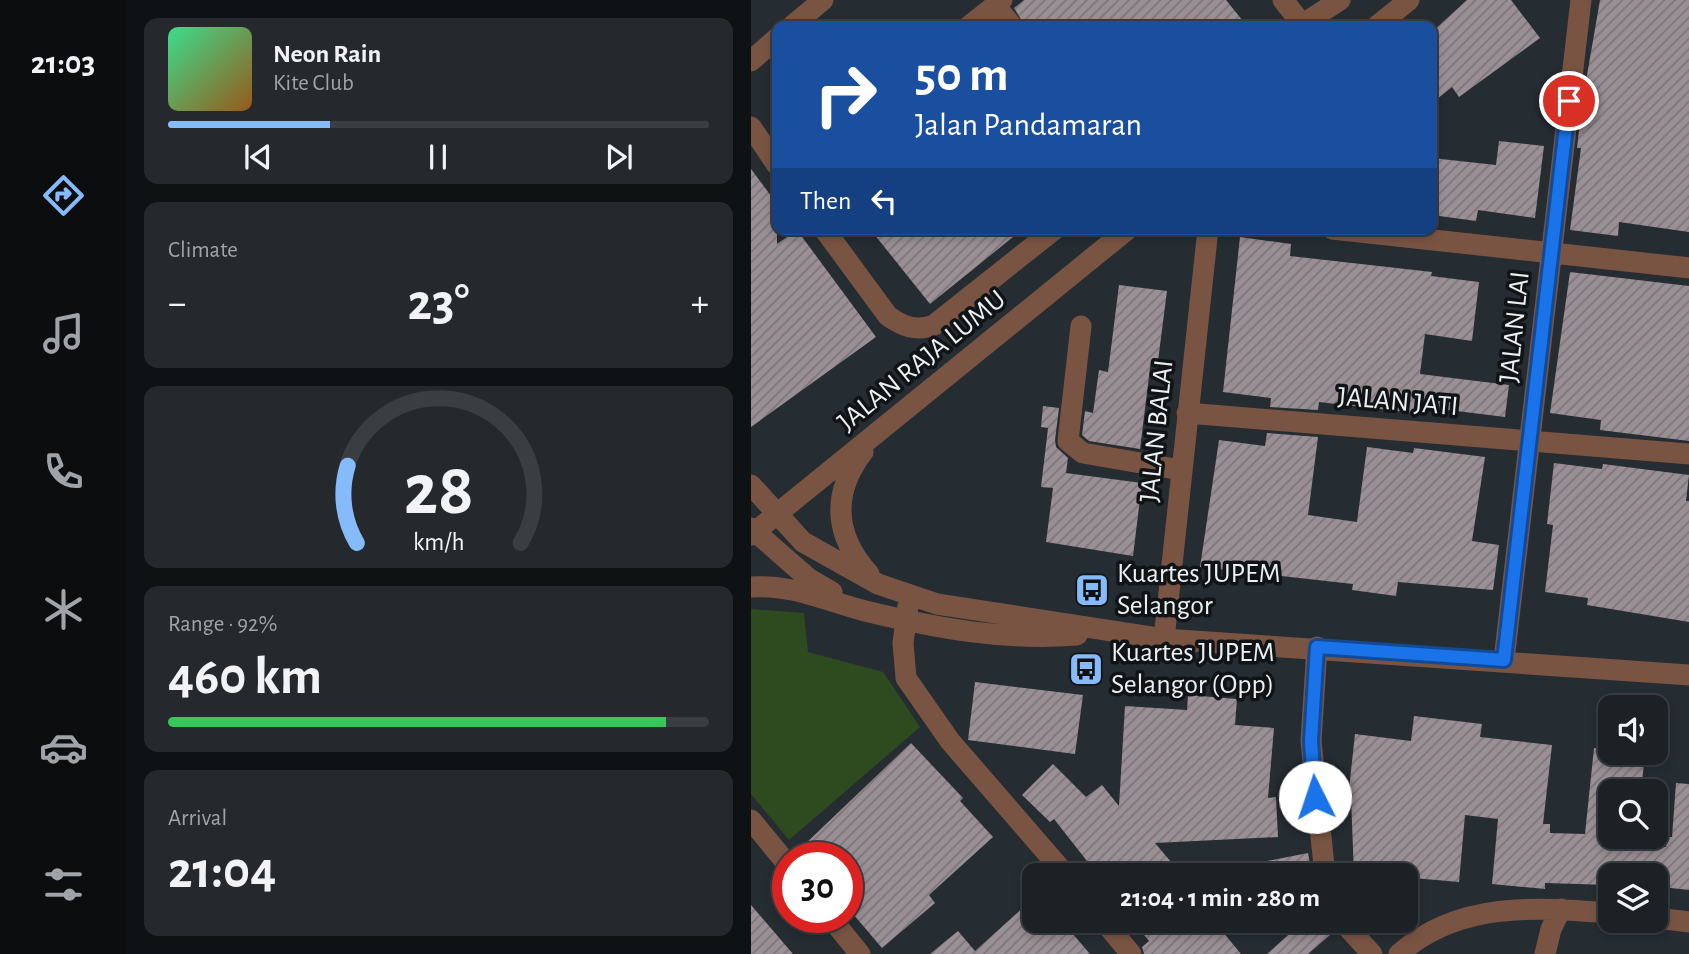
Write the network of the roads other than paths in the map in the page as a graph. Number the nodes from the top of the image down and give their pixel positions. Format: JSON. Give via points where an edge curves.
{"nodes":[{"id":1,"x":823,"y":0,"type":"edge"},
{"id":2,"x":1283,"y":0,"type":"edge"},
{"id":3,"x":1340,"y":0,"type":"edge"},
{"id":4,"x":1409,"y":0,"type":"edge"},
{"id":5,"x":1581,"y":0,"type":"edge"},
{"id":6,"x":999,"y":3,"type":"edge"},
{"id":7,"x":798,"y":21,"type":"edge"},
{"id":8,"x":976,"y":21,"type":"edge"},
{"id":9,"x":1009,"y":21,"type":"edge"},
{"id":10,"x":1298,"y":21,"type":"edge"},
{"id":11,"x":1307,"y":21,"type":"edge"},
{"id":12,"x":1383,"y":21,"type":"edge"},
{"id":13,"x":772,"y":42,"type":"edge"},
{"id":14,"x":751,"y":61,"type":"edge"},
{"id":15,"x":751,"y":127,"type":"edge"},
{"id":16,"x":772,"y":158,"type":"edge"},
{"id":17,"x":828,"y":235,"type":"edge"},
{"id":18,"x":1047,"y":235,"type":"edge"},
{"id":19,"x":1121,"y":235,"type":"edge"},
{"id":20,"x":1207,"y":235,"type":"edge"},
{"id":21,"x":1388,"y":235,"type":"edge"},
{"id":22,"x":1551,"y":253,"type":"junction"},
{"id":23,"x":1689,"y":268,"type":"edge"},
{"id":24,"x":1081,"y":326,"type":"dead end"},
{"id":25,"x":1187,"y":413,"type":"junction"},
{"id":26,"x":874,"y":436,"type":"junction"},
{"id":27,"x":1530,"y":441,"type":"junction"},
{"id":28,"x":1689,"y":454,"type":"edge"},
{"id":29,"x":1181,"y":470,"type":"junction"},
{"id":30,"x":751,"y":485,"type":"edge"},
{"id":31,"x":774,"y":513,"type":"junction"},
{"id":32,"x":752,"y":532,"type":"edge"},
{"id":33,"x":878,"y":584,"type":"junction"},
{"id":34,"x":751,"y":587,"type":"edge"},
{"id":35,"x":911,"y":597,"type":"junction"},
{"id":36,"x":864,"y":610,"type":"junction"},
{"id":37,"x":904,"y":619,"type":"junction"},
{"id":38,"x":1107,"y":632,"type":"junction"},
{"id":39,"x":1164,"y":639,"type":"junction"},
{"id":40,"x":1317,"y":647,"type":"junction"},
{"id":41,"x":1504,"y":660,"type":"junction"},
{"id":42,"x":1689,"y":675,"type":"edge"},
{"id":43,"x":751,"y":820,"type":"edge"},
{"id":44,"x":772,"y":846,"type":"edge"},
{"id":45,"x":1056,"y":863,"type":"edge"},
{"id":46,"x":1324,"y":863,"type":"edge"},
{"id":47,"x":1561,"y":909,"type":"junction"},
{"id":48,"x":1598,"y":912,"type":"edge"},
{"id":49,"x":1668,"y":919,"type":"edge"},
{"id":50,"x":1689,"y":922,"type":"edge"},
{"id":51,"x":843,"y":933,"type":"edge"},
{"id":52,"x":1114,"y":933,"type":"edge"},
{"id":53,"x":1353,"y":933,"type":"edge"},
{"id":54,"x":860,"y":954,"type":"edge"},
{"id":55,"x":1131,"y":954,"type":"edge"},
{"id":56,"x":1372,"y":954,"type":"edge"},
{"id":57,"x":1399,"y":954,"type":"edge"},
{"id":58,"x":1545,"y":954,"type":"edge"}],
"edges":[{"from":1,"to":7,"type":"street"},
{"from":2,"to":10,"type":"street"},
{"from":3,"to":11,"type":"street"},
{"from":4,"to":12,"type":"street"},
{"from":5,"to":22,"type":"street","name":"JALAN LAI"},
{"from":6,"to":8,"type":"street"},
{"from":6,"to":9,"type":"street"},
{"from":13,"to":14,"type":"street"},
{"from":15,"to":16,"type":"street"},
{"from":17,"to":18,"type":"street","via":[[888,316],[901,326],[923,329]]},
{"from":19,"to":26,"type":"street","name":"JALAN RAJA LUMU"},
{"from":20,"to":25,"type":"street","name":"JALAN BALAI"},
{"from":21,"to":22,"type":"street"},
{"from":22,"to":23,"type":"street"},
{"from":22,"to":27,"type":"street","name":"JALAN LAI"},
{"from":24,"to":29,"type":"street","via":[[1068,441],[1083,453]]},
{"from":25,"to":27,"type":"street","name":"JALAN JATI"},
{"from":25,"to":29,"type":"street","name":"JALAN BALAI"},
{"from":26,"to":31,"type":"street","name":"JALAN RAJA LUMU"},
{"from":26,"to":33,"type":"street","via":[[843,485],[841,525],[852,556]]},
{"from":27,"to":28,"type":"street","name":"JALAN JATI"},
{"from":27,"to":41,"type":"street","name":"JALAN LAI"},
{"from":29,"to":39,"type":"street","name":"JALAN BALAI"},
{"from":30,"to":31,"type":"street"},
{"from":31,"to":32,"type":"street","name":"JALAN RAJA LUMU"},
{"from":31,"to":33,"type":"street","via":[[803,542]]},
{"from":32,"to":36,"type":"street","via":[[808,578]]},
{"from":33,"to":35,"type":"street"},
{"from":34,"to":36,"type":"street","via":[[783,586]]},
{"from":35,"to":37,"type":"street"},
{"from":35,"to":38,"type":"street"},
{"from":36,"to":37,"type":"street"},
{"from":37,"to":38,"type":"street","via":[[957,632],[1010,637]]},
{"from":37,"to":45,"type":"street","via":[[906,678],[950,740]]},
{"from":38,"to":39,"type":"street"},
{"from":39,"to":40,"type":"street"},
{"from":40,"to":41,"type":"street"},
{"from":40,"to":46,"type":"street","via":[[1311,741]]},
{"from":41,"to":42,"type":"street"},
{"from":43,"to":44,"type":"street"},
{"from":47,"to":48,"type":"street"},
{"from":47,"to":57,"type":"street","via":[[1509,908],[1475,916],[1416,939]]},
{"from":47,"to":58,"type":"street"},
{"from":49,"to":50,"type":"street"},
{"from":51,"to":54,"type":"street"},
{"from":52,"to":55,"type":"street"},
{"from":53,"to":56,"type":"street"}]}
